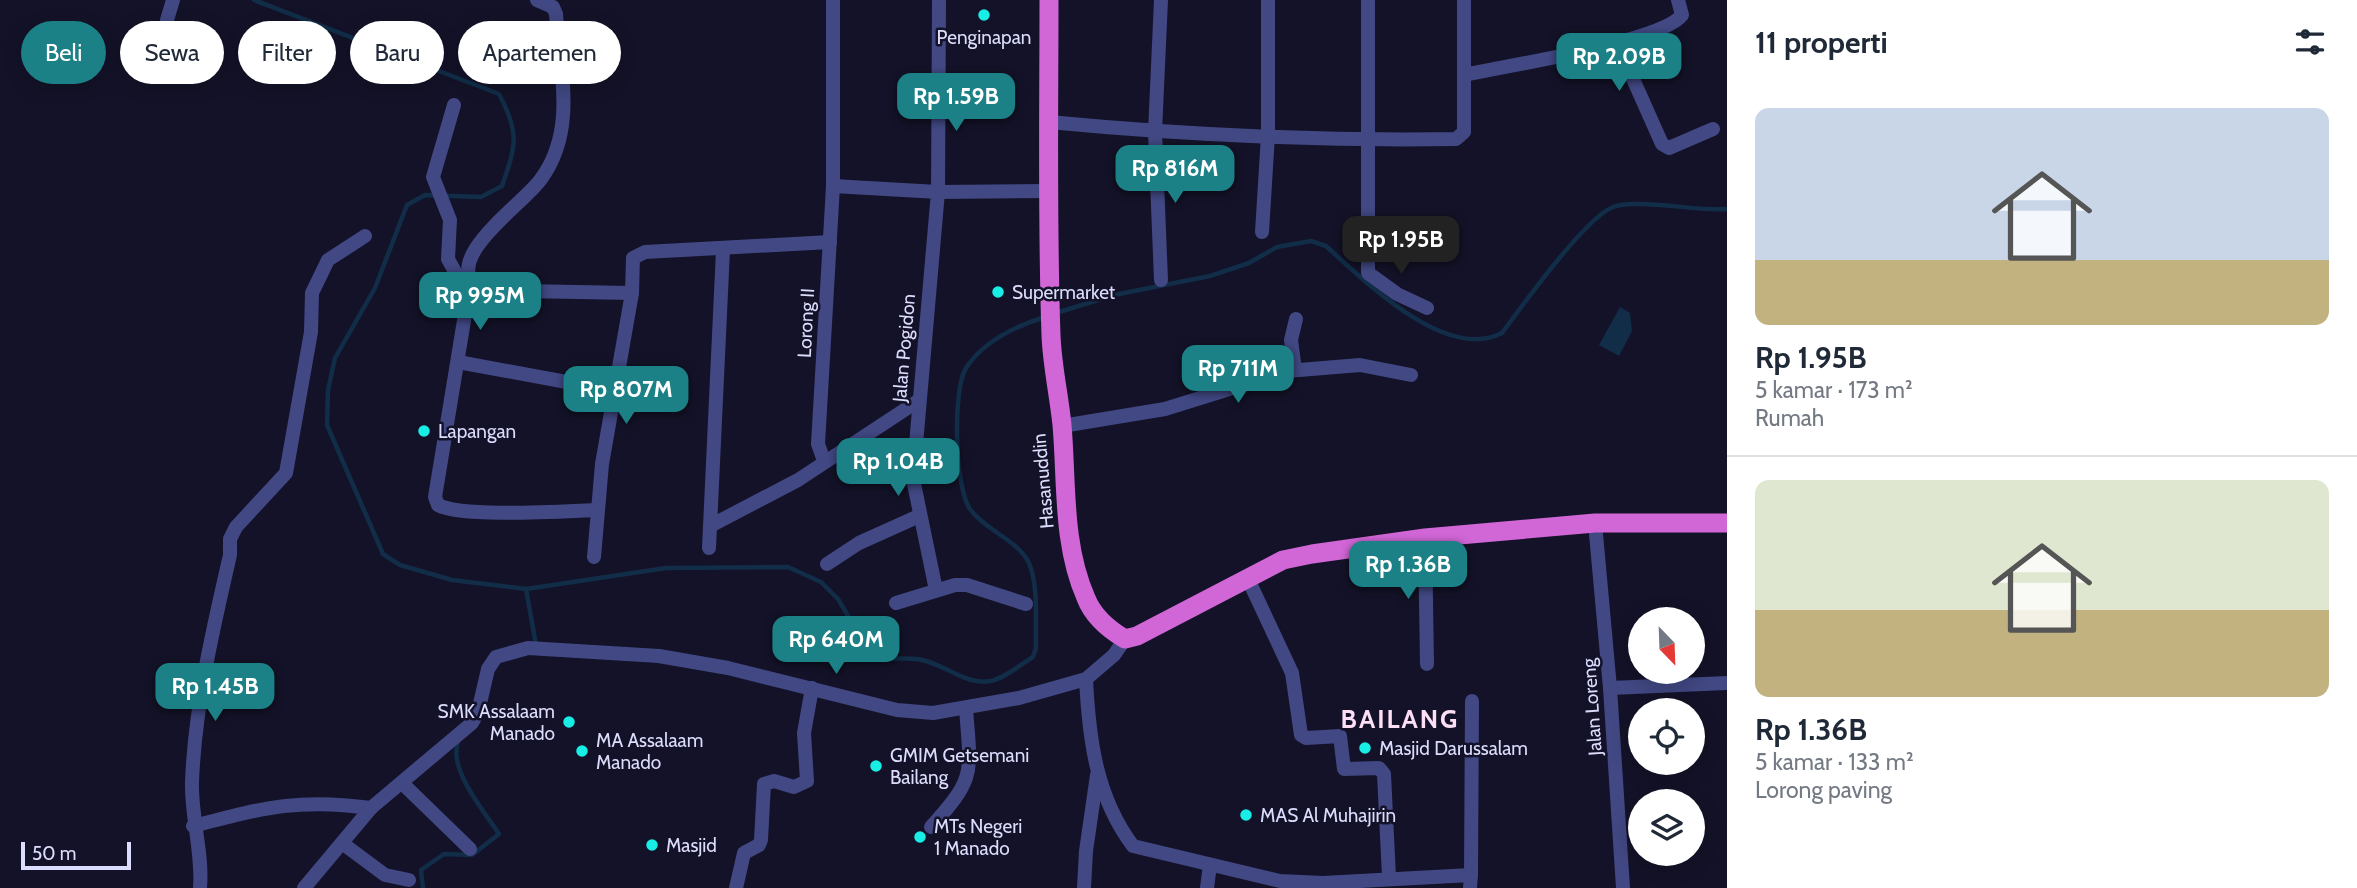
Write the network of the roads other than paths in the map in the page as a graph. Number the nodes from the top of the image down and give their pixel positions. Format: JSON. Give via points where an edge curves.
{"nodes":[{"id":1,"x":173,"y":0,"type":"edge"},
{"id":2,"x":537,"y":0,"type":"edge"},
{"id":3,"x":833,"y":0,"type":"edge"},
{"id":4,"x":939,"y":0,"type":"edge"},
{"id":5,"x":1049,"y":0,"type":"edge"},
{"id":6,"x":1161,"y":0,"type":"edge"},
{"id":7,"x":1268,"y":0,"type":"edge"},
{"id":8,"x":1368,"y":0,"type":"edge"},
{"id":9,"x":1464,"y":0,"type":"edge"},
{"id":10,"x":1678,"y":0,"type":"edge"},
{"id":11,"x":558,"y":4,"type":"edge"},
{"id":12,"x":167,"y":20,"type":"dead end"},
{"id":13,"x":1617,"y":43,"type":"junction"},
{"id":14,"x":1464,"y":75,"type":"junction"},
{"id":15,"x":454,"y":106,"type":"dead end"},
{"id":16,"x":1049,"y":122,"type":"junction"},
{"id":17,"x":1713,"y":129,"type":"dead end"},
{"id":18,"x":1155,"y":132,"type":"junction"},
{"id":19,"x":1268,"y":135,"type":"junction"},
{"id":20,"x":1370,"y":140,"type":"junction"},
{"id":21,"x":833,"y":186,"type":"junction"},
{"id":22,"x":1048,"y":191,"type":"junction"},
{"id":23,"x":938,"y":192,"type":"junction"},
{"id":24,"x":1262,"y":232,"type":"dead end"},
{"id":25,"x":365,"y":236,"type":"dead end"},
{"id":26,"x":830,"y":242,"type":"junction"},
{"id":27,"x":723,"y":250,"type":"junction"},
{"id":28,"x":1161,"y":280,"type":"dead end"},
{"id":29,"x":476,"y":287,"type":"junction"},
{"id":30,"x":632,"y":293,"type":"junction"},
{"id":31,"x":1427,"y":308,"type":"dead end"},
{"id":32,"x":1296,"y":319,"type":"dead end"},
{"id":33,"x":458,"y":362,"type":"junction"},
{"id":34,"x":1295,"y":370,"type":"junction"},
{"id":35,"x":1411,"y":375,"type":"dead end"},
{"id":36,"x":615,"y":391,"type":"junction"},
{"id":37,"x":918,"y":401,"type":"junction"},
{"id":38,"x":1062,"y":426,"type":"junction"},
{"id":39,"x":824,"y":461,"type":"junction"},
{"id":40,"x":597,"y":510,"type":"junction"},
{"id":41,"x":919,"y":516,"type":"junction"},
{"id":42,"x":1595,"y":523,"type":"junction"},
{"id":43,"x":1727,"y":523,"type":"edge"},
{"id":44,"x":710,"y":526,"type":"junction"},
{"id":45,"x":1425,"y":538,"type":"junction"},
{"id":46,"x":709,"y":548,"type":"dead end"},
{"id":47,"x":594,"y":557,"type":"dead end"},
{"id":48,"x":827,"y":564,"type":"dead end"},
{"id":49,"x":1248,"y":579,"type":"junction"},
{"id":50,"x":936,"y":590,"type":"junction"},
{"id":51,"x":896,"y":603,"type":"dead end"},
{"id":52,"x":1026,"y":604,"type":"dead end"},
{"id":53,"x":1125,"y":639,"type":"junction"},
{"id":54,"x":1427,"y":664,"type":"dead end"},
{"id":55,"x":1086,"y":679,"type":"junction"},
{"id":56,"x":1727,"y":683,"type":"edge"},
{"id":57,"x":812,"y":688,"type":"junction"},
{"id":58,"x":1610,"y":688,"type":"junction"},
{"id":59,"x":1472,"y":701,"type":"dead end"},
{"id":60,"x":965,"y":709,"type":"junction"},
{"id":61,"x":1097,"y":774,"type":"junction"},
{"id":62,"x":402,"y":783,"type":"junction"},
{"id":63,"x":371,"y":808,"type":"junction"},
{"id":64,"x":194,"y":826,"type":"junction"},
{"id":65,"x":932,"y":827,"type":"dead end"},
{"id":66,"x":342,"y":843,"type":"junction"},
{"id":67,"x":470,"y":849,"type":"dead end"},
{"id":68,"x":1210,"y":865,"type":"junction"},
{"id":69,"x":1389,"y":877,"type":"junction"},
{"id":70,"x":409,"y":880,"type":"dead end"},
{"id":71,"x":1471,"y":881,"type":"edge"},
{"id":72,"x":1280,"y":884,"type":"edge"},
{"id":73,"x":200,"y":888,"type":"edge"},
{"id":74,"x":304,"y":888,"type":"edge"},
{"id":75,"x":736,"y":888,"type":"edge"},
{"id":76,"x":1084,"y":888,"type":"edge"},
{"id":77,"x":1207,"y":888,"type":"edge"},
{"id":78,"x":1623,"y":888,"type":"edge"}],
"edges":[{"from":1,"to":12,"type":"street"},
{"from":2,"to":11,"type":"street"},
{"from":3,"to":21,"type":"street","name":"Lorong II"},
{"from":4,"to":23,"type":"street","name":"Jalan Pogidon"},
{"from":5,"to":16,"type":"highway","name":"Hasanuddin"},
{"from":6,"to":18,"type":"street"},
{"from":7,"to":19,"type":"street"},
{"from":8,"to":20,"type":"street"},
{"from":9,"to":14,"type":"street"},
{"from":10,"to":13,"type":"street","via":[[1682,15],[1676,22]]},
{"from":11,"to":29,"type":"street","via":[[565,93],[562,136],[542,178],[487,233],[470,258],[467,265]]},
{"from":13,"to":14,"type":"street"},
{"from":13,"to":17,"type":"street","via":[[1662,144],[1669,148]]},
{"from":14,"to":20,"type":"street","via":[[1464,132],[1460,138]]},
{"from":15,"to":29,"type":"street","via":[[433,170],[451,222],[449,263],[460,281]]},
{"from":16,"to":18,"type":"street"},
{"from":16,"to":22,"type":"highway","name":"Hasanuddin"},
{"from":18,"to":19,"type":"street"},
{"from":18,"to":28,"type":"street"},
{"from":19,"to":20,"type":"street"},
{"from":19,"to":24,"type":"street"},
{"from":20,"to":31,"type":"street","via":[[1368,273]]},
{"from":21,"to":23,"type":"street"},
{"from":21,"to":26,"type":"street","name":"Lorong II"},
{"from":22,"to":23,"type":"street"},
{"from":22,"to":38,"type":"highway","name":"Hasanuddin","via":[[1051,337]]},
{"from":23,"to":37,"type":"street","name":"Jalan Pogidon"},
{"from":25,"to":64,"type":"street","via":[[328,260],[312,293],[311,332],[286,473],[241,520],[230,539],[195,743]]},
{"from":26,"to":27,"type":"street"},
{"from":26,"to":39,"type":"street","name":"Lorong II","via":[[818,444]]},
{"from":27,"to":30,"type":"street","via":[[636,254]]},
{"from":27,"to":44,"type":"street"},
{"from":29,"to":30,"type":"street"},
{"from":29,"to":33,"type":"street","via":[[469,290]]},
{"from":30,"to":36,"type":"street"},
{"from":32,"to":34,"type":"street","via":[[1291,340]]},
{"from":33,"to":36,"type":"street"},
{"from":33,"to":40,"type":"street","via":[[435,497],[438,505],[492,512]]},
{"from":34,"to":35,"type":"street","via":[[1360,365]]},
{"from":34,"to":38,"type":"street","via":[[1165,409]]},
{"from":36,"to":40,"type":"street"},
{"from":37,"to":39,"type":"street"},
{"from":37,"to":41,"type":"street","name":"Jalan Pogidon","via":[[913,479]]},
{"from":38,"to":53,"type":"highway","name":"Hasanuddin","via":[[1075,568],[1086,600],[1099,619]]},
{"from":39,"to":44,"type":"street","via":[[798,480]]},
{"from":40,"to":47,"type":"street"},
{"from":41,"to":48,"type":"street","via":[[859,543]]},
{"from":41,"to":50,"type":"street","name":"Jalan Pogidon"},
{"from":42,"to":43,"type":"highway"},
{"from":42,"to":45,"type":"highway"},
{"from":42,"to":58,"type":"street","name":"Jalan Loreng"},
{"from":44,"to":46,"type":"street"},
{"from":45,"to":49,"type":"highway","via":[[1312,554],[1283,561]]},
{"from":45,"to":54,"type":"street"},
{"from":49,"to":53,"type":"highway"},
{"from":49,"to":69,"type":"street","via":[[1292,673],[1301,735],[1340,736],[1343,769],[1380,768],[1384,774]]},
{"from":50,"to":51,"type":"street"},
{"from":50,"to":52,"type":"street","via":[[967,585]]},
{"from":53,"to":55,"type":"street"},
{"from":55,"to":60,"type":"street"},
{"from":55,"to":61,"type":"street"},
{"from":56,"to":58,"type":"street"},
{"from":57,"to":60,"type":"street","via":[[897,710],[933,713]]},
{"from":57,"to":62,"type":"street","via":[[659,656],[528,648],[496,657],[472,723]]},
{"from":57,"to":75,"type":"street","via":[[804,733],[807,782],[794,787],[774,781],[764,784],[761,840],[744,853]]},
{"from":58,"to":78,"type":"street","name":"Jalan Loreng"},
{"from":59,"to":71,"type":"street"},
{"from":60,"to":65,"type":"street","via":[[969,776]]},
{"from":61,"to":68,"type":"street","via":[[1133,846]]},
{"from":61,"to":76,"type":"street"},
{"from":62,"to":63,"type":"street"},
{"from":62,"to":67,"type":"street"},
{"from":63,"to":64,"type":"street","via":[[303,803]]},
{"from":63,"to":66,"type":"street"},
{"from":64,"to":73,"type":"street"},
{"from":66,"to":70,"type":"street","via":[[387,876]]},
{"from":66,"to":74,"type":"street"},
{"from":68,"to":72,"type":"street"},
{"from":68,"to":77,"type":"street"},
{"from":69,"to":71,"type":"street"},
{"from":69,"to":72,"type":"street"}]}
